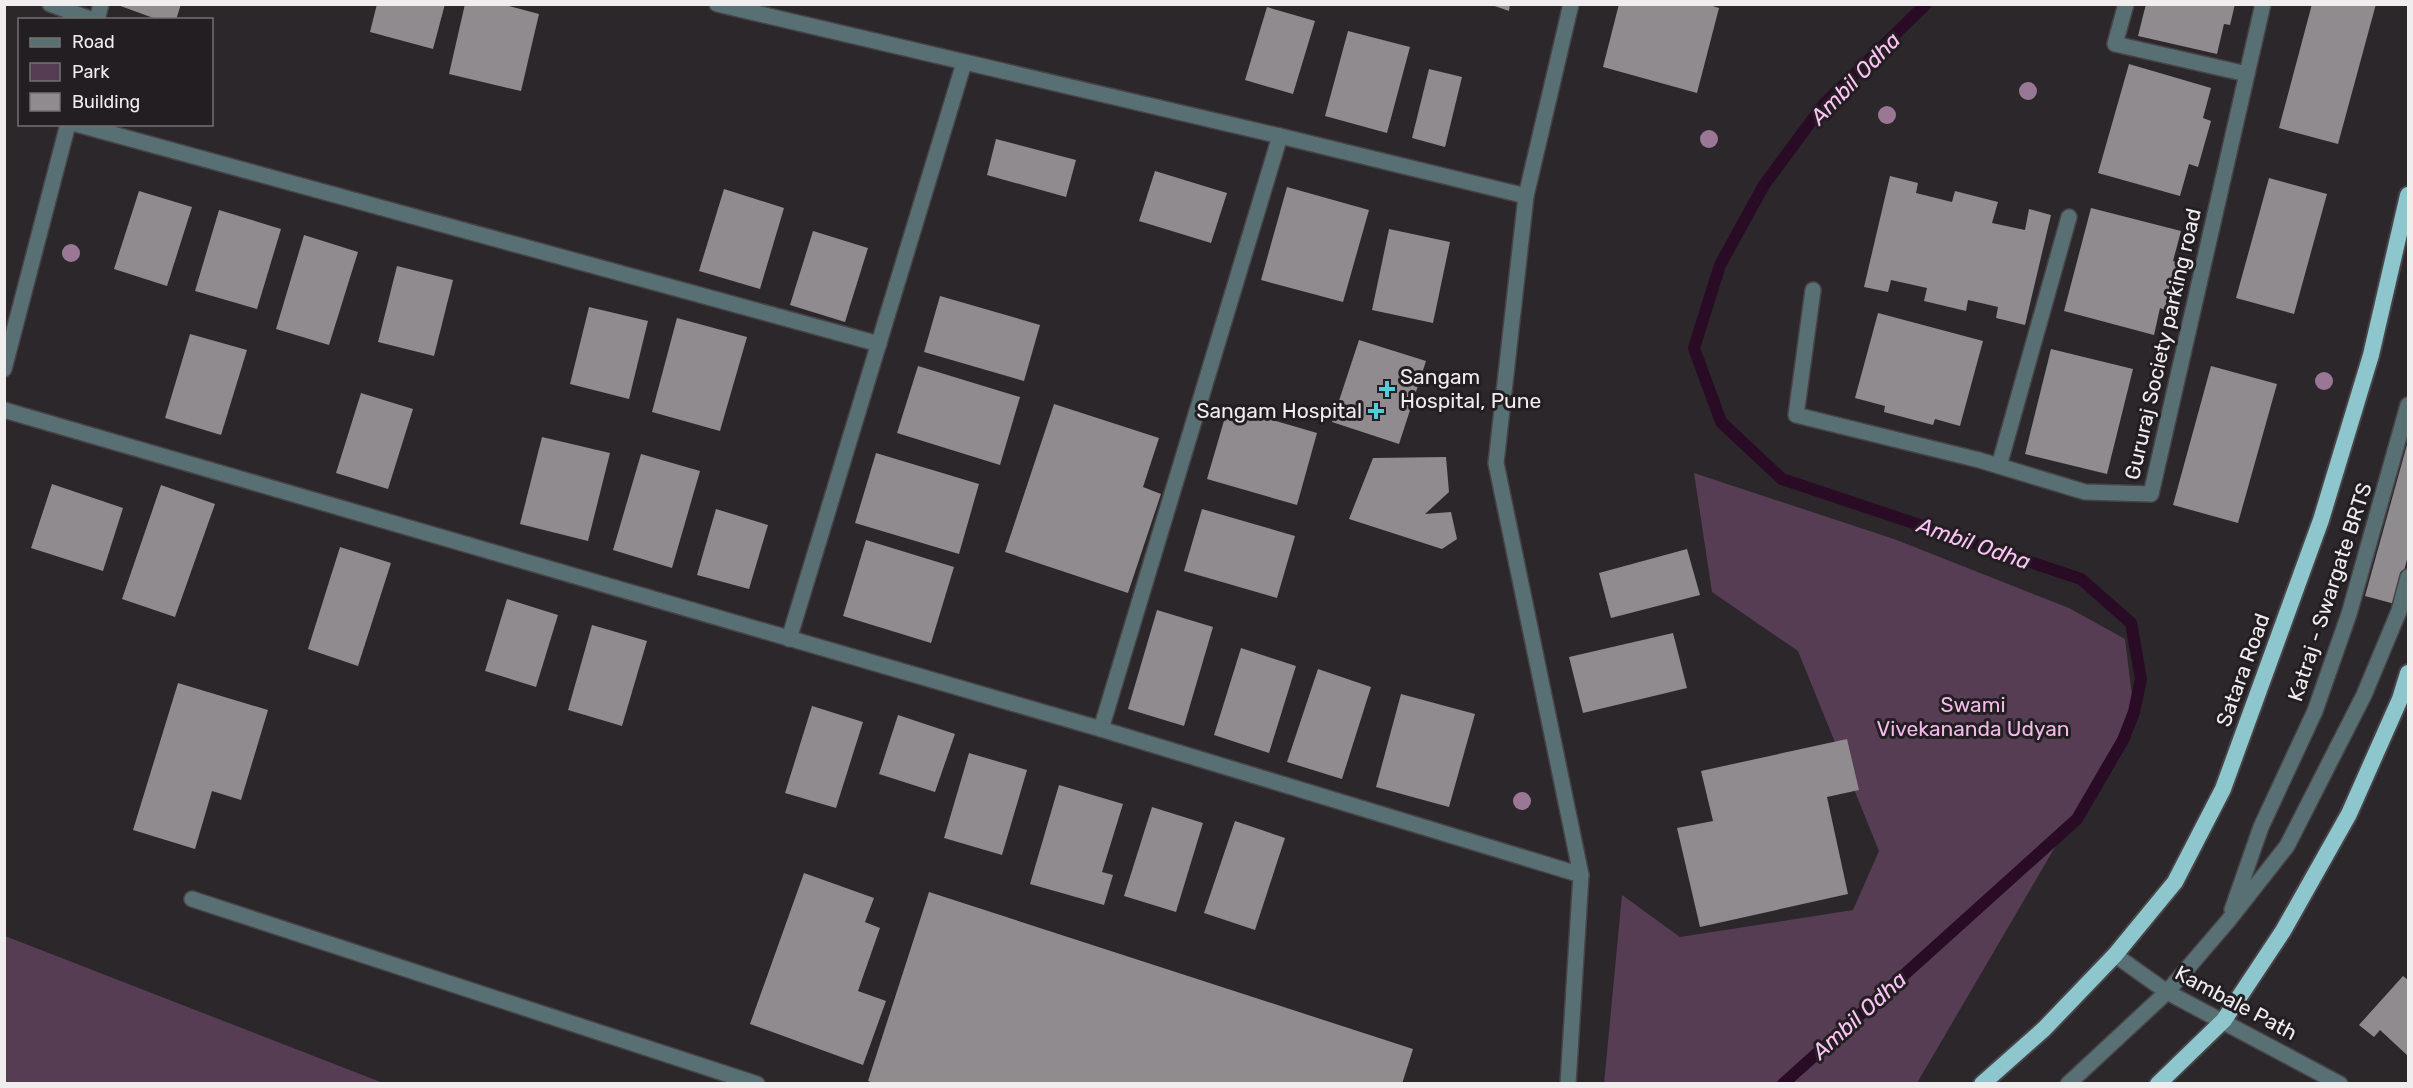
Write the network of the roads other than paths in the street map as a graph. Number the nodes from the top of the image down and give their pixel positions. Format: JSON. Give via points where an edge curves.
{"nodes":[{"id":1,"x":50,"y":4,"type":"edge"},
{"id":2,"x":717,"y":4,"type":"edge"},
{"id":3,"x":1571,"y":4,"type":"edge"},
{"id":4,"x":2126,"y":4,"type":"edge"},
{"id":5,"x":2263,"y":4,"type":"edge"},
{"id":6,"x":89,"y":18,"type":"edge"},
{"id":7,"x":964,"y":63,"type":"junction"},
{"id":8,"x":2247,"y":74,"type":"junction"},
{"id":9,"x":67,"y":126,"type":"edge"},
{"id":10,"x":83,"y":126,"type":"edge"},
{"id":11,"x":1280,"y":136,"type":"junction"},
{"id":12,"x":2409,"y":195,"type":"edge"},
{"id":13,"x":1526,"y":196,"type":"junction"},
{"id":14,"x":2069,"y":216,"type":"dead end"},
{"id":15,"x":1813,"y":290,"type":"dead end"},
{"id":16,"x":879,"y":344,"type":"junction"},
{"id":17,"x":4,"y":369,"type":"edge"},
{"id":18,"x":2409,"y":405,"type":"edge"},
{"id":19,"x":4,"y":410,"type":"edge"},
{"id":20,"x":1999,"y":466,"type":"junction"},
{"id":21,"x":2409,"y":577,"type":"edge"},
{"id":22,"x":789,"y":639,"type":"junction"},
{"id":23,"x":2409,"y":673,"type":"edge"},
{"id":24,"x":1101,"y":729,"type":"junction"},
{"id":25,"x":1581,"y":875,"type":"junction"},
{"id":26,"x":192,"y":898,"type":"dead end"},
{"id":27,"x":2228,"y":921,"type":"junction"},
{"id":28,"x":2115,"y":955,"type":"junction"},
{"id":29,"x":2167,"y":992,"type":"junction"},
{"id":30,"x":2224,"y":1020,"type":"junction"},
{"id":31,"x":757,"y":1083,"type":"edge"},
{"id":32,"x":1568,"y":1083,"type":"edge"},
{"id":33,"x":1982,"y":1083,"type":"edge"},
{"id":34,"x":2068,"y":1083,"type":"edge"},
{"id":35,"x":2158,"y":1083,"type":"edge"},
{"id":36,"x":2340,"y":1083,"type":"edge"}],
"edges":[{"from":1,"to":6,"type":"street"},
{"from":2,"to":7,"type":"street"},
{"from":3,"to":13,"type":"street"},
{"from":4,"to":8,"type":"street","via":[[2115,44]]},
{"from":5,"to":8,"type":"street","name":"Gururaj Society parking road"},
{"from":7,"to":11,"type":"street"},
{"from":7,"to":16,"type":"street"},
{"from":8,"to":20,"type":"street","name":"Gururaj Society parking road","via":[[2151,494],[2085,492]]},
{"from":9,"to":17,"type":"street"},
{"from":10,"to":16,"type":"street"},
{"from":11,"to":13,"type":"street"},
{"from":11,"to":24,"type":"street"},
{"from":12,"to":28,"type":"highway","name":"Satara Road","via":[[2371,355],[2321,520],[2223,789],[2175,882]]},
{"from":13,"to":25,"type":"street","via":[[1496,463]]},
{"from":14,"to":20,"type":"street"},
{"from":15,"to":20,"type":"street","name":"Gururaj Society parking road","via":[[1796,415]]},
{"from":16,"to":22,"type":"street"},
{"from":18,"to":27,"type":"street","name":"Katraj - Swargate BRTS","via":[[2349,615],[2315,711],[2261,827]]},
{"from":19,"to":22,"type":"street"},
{"from":21,"to":27,"type":"street","name":"Katraj - Swargate BRTS","via":[[2364,696],[2287,846]]},
{"from":22,"to":24,"type":"street"},
{"from":23,"to":30,"type":"highway","via":[[2349,814],[2283,931]]},
{"from":24,"to":25,"type":"street"},
{"from":25,"to":32,"type":"street"},
{"from":26,"to":31,"type":"street"},
{"from":27,"to":29,"type":"street","name":"Katraj - Swargate BRTS"},
{"from":28,"to":29,"type":"street","name":"Kambale Path"},
{"from":28,"to":33,"type":"highway","name":"Satara Road","via":[[2044,1029]]},
{"from":29,"to":30,"type":"street","name":"Kambale Path"},
{"from":29,"to":34,"type":"street","name":"Katraj - Swargate BRTS"},
{"from":30,"to":35,"type":"highway"},
{"from":30,"to":36,"type":"street","name":"Kambale Path"}]}
